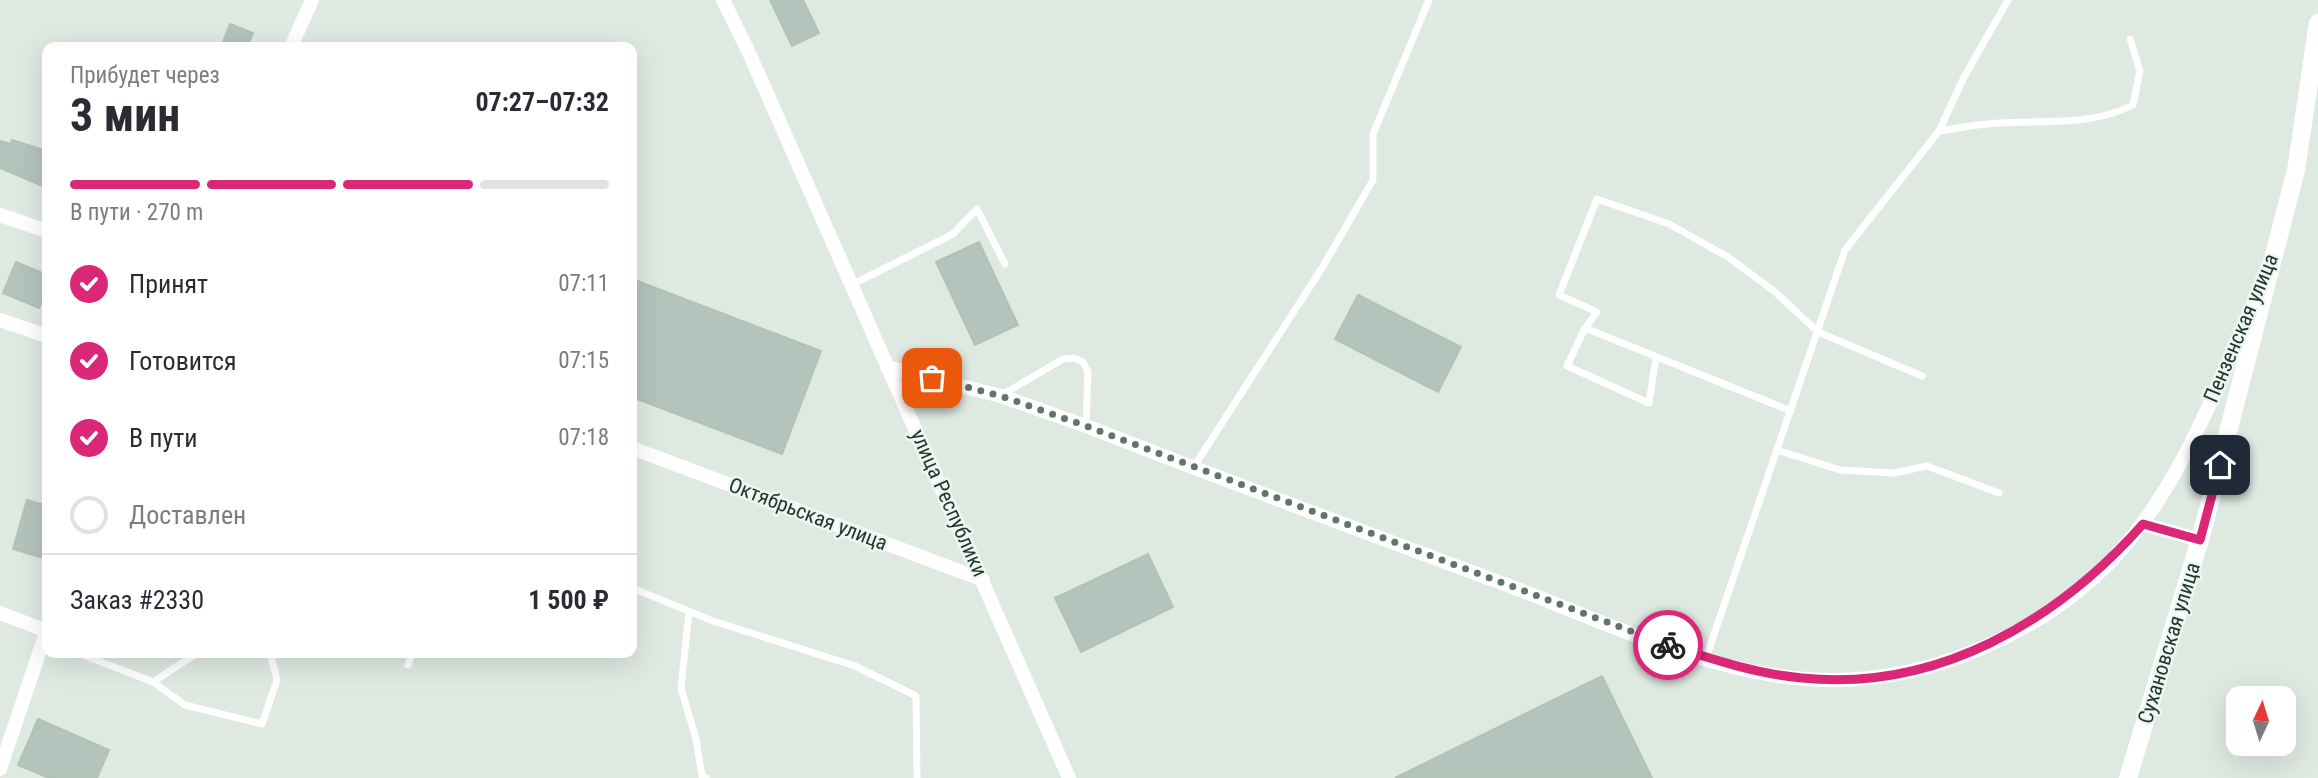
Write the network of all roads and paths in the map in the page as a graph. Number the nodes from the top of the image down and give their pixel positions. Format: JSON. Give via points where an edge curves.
{"nodes":[{"id":1,"x":312,"y":0,"type":"edge"},
{"id":2,"x":723,"y":0,"type":"edge"},
{"id":3,"x":1429,"y":0,"type":"edge"},
{"id":4,"x":2008,"y":0,"type":"edge"},
{"id":5,"x":2318,"y":23,"type":"edge"},
{"id":6,"x":2130,"y":39,"type":"dead end"},
{"id":7,"x":293,"y":42,"type":"edge"},
{"id":8,"x":1939,"y":131,"type":"junction"},
{"id":9,"x":0,"y":215,"type":"edge"},
{"id":10,"x":42,"y":229,"type":"edge"},
{"id":11,"x":2272,"y":263,"type":"junction"},
{"id":12,"x":1005,"y":264,"type":"dead end"},
{"id":13,"x":851,"y":285,"type":"junction"},
{"id":14,"x":0,"y":320,"type":"edge"},
{"id":15,"x":1585,"y":328,"type":"junction"},
{"id":16,"x":1818,"y":332,"type":"junction"},
{"id":17,"x":42,"y":335,"type":"edge"},
{"id":18,"x":1656,"y":357,"type":"junction"},
{"id":19,"x":887,"y":367,"type":"junction"},
{"id":20,"x":1922,"y":376,"type":"dead end"},
{"id":21,"x":1001,"y":396,"type":"junction"},
{"id":22,"x":1791,"y":411,"type":"junction"},
{"id":23,"x":1086,"y":426,"type":"junction"},
{"id":24,"x":637,"y":450,"type":"edge"},
{"id":25,"x":1777,"y":450,"type":"junction"},
{"id":26,"x":1193,"y":468,"type":"junction"},
{"id":27,"x":1999,"y":494,"type":"dead end"},
{"id":28,"x":2143,"y":524,"type":"junction"},
{"id":29,"x":2200,"y":540,"type":"junction"},
{"id":30,"x":983,"y":580,"type":"junction"},
{"id":31,"x":637,"y":591,"type":"edge"},
{"id":32,"x":689,"y":612,"type":"junction"},
{"id":33,"x":0,"y":613,"type":"edge"},
{"id":34,"x":42,"y":634,"type":"edge"},
{"id":35,"x":42,"y":648,"type":"edge"},
{"id":36,"x":91,"y":658,"type":"edge"},
{"id":37,"x":189,"y":658,"type":"edge"},
{"id":38,"x":271,"y":658,"type":"edge"},
{"id":39,"x":410,"y":658,"type":"edge"},
{"id":40,"x":1706,"y":658,"type":"junction"},
{"id":41,"x":408,"y":665,"type":"dead end"},
{"id":42,"x":153,"y":682,"type":"junction"},
{"id":43,"x":0,"y":769,"type":"edge"},
{"id":44,"x":706,"y":778,"type":"edge"},
{"id":45,"x":917,"y":778,"type":"edge"},
{"id":46,"x":1069,"y":778,"type":"edge"},
{"id":47,"x":2129,"y":778,"type":"edge"}],
"edges":[{"from":1,"to":7,"type":"street"},
{"from":2,"to":13,"type":"street","name":"улица Республики"},
{"from":3,"to":26,"type":"lane","via":[[1373,134],[1373,180]]},
{"from":4,"to":8,"type":"lane"},
{"from":5,"to":11,"type":"street","name":"Пензенская улица","via":[[2296,170]]},
{"from":6,"to":8,"type":"lane","via":[[2140,71],[2133,105],[2113,115]]},
{"from":8,"to":16,"type":"lane","via":[[1845,250]]},
{"from":9,"to":10,"type":"street"},
{"from":11,"to":28,"type":"street","name":"Пензенская улица","via":[[2197,431]]},
{"from":11,"to":29,"type":"street","name":"Сухановская улица"},
{"from":12,"to":13,"type":"lane","via":[[977,209],[953,234]]},
{"from":13,"to":19,"type":"street","name":"улица Республики"},
{"from":14,"to":17,"type":"street"},
{"from":15,"to":16,"type":"lane","via":[[1597,312],[1559,295],[1597,199],[1669,224],[1728,257]]},
{"from":15,"to":18,"type":"lane"},
{"from":15,"to":18,"type":"lane","via":[[1567,366],[1649,403]]},
{"from":16,"to":20,"type":"lane"},
{"from":16,"to":22,"type":"lane"},
{"from":18,"to":22,"type":"lane"},
{"from":19,"to":21,"type":"street","name":"Пензенская улица"},
{"from":19,"to":30,"type":"street","name":"улица Республики"},
{"from":21,"to":23,"type":"street","name":"Пензенская улица"},
{"from":21,"to":23,"type":"lane","via":[[1063,359],[1074,358],[1083,362],[1087,372]]},
{"from":22,"to":25,"type":"lane"},
{"from":23,"to":26,"type":"street","name":"Пензенская улица"},
{"from":24,"to":30,"type":"street","name":"Октябрьская улица"},
{"from":25,"to":27,"type":"lane","via":[[1840,470],[1894,473],[1927,466]]},
{"from":25,"to":40,"type":"lane"},
{"from":26,"to":40,"type":"street","name":"Пензенская улица"},
{"from":28,"to":29,"type":"street"},
{"from":28,"to":40,"type":"street","name":"Пензенская улица","via":[[2110,562],[2075,592],[2020,628],[1955,658],[1885,677],[1833,680],[1761,672]]},
{"from":29,"to":47,"type":"street","name":"Сухановская улица"},
{"from":30,"to":46,"type":"street","name":"улица Республики"},
{"from":31,"to":32,"type":"lane"},
{"from":32,"to":44,"type":"lane","via":[[681,688]]},
{"from":32,"to":45,"type":"lane","via":[[855,666],[916,696]]},
{"from":33,"to":34,"type":"street"},
{"from":35,"to":43,"type":"street"},
{"from":36,"to":42,"type":"lane"},
{"from":37,"to":42,"type":"lane"},
{"from":38,"to":42,"type":"lane","via":[[277,680],[262,724],[185,705]]},
{"from":39,"to":41,"type":"lane"}]}
